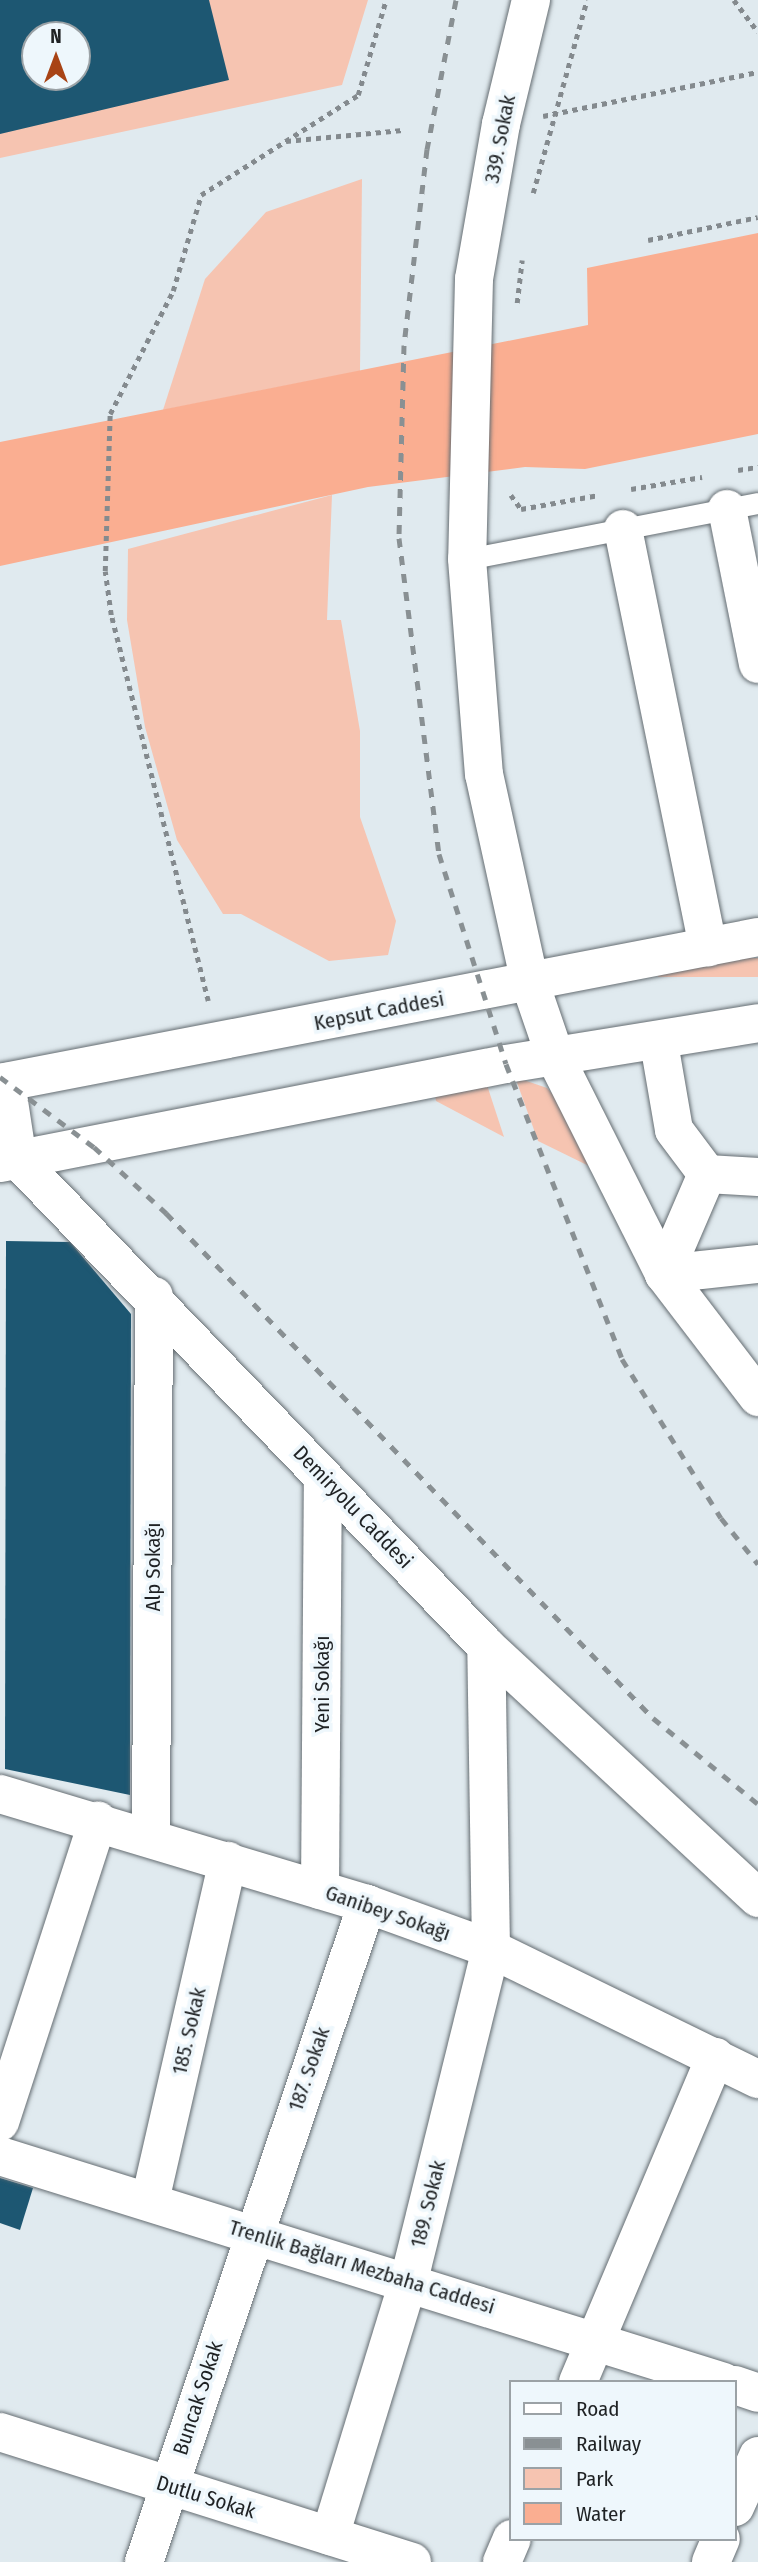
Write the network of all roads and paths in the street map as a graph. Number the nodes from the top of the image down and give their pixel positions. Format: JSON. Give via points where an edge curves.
{"nodes":[{"id":1,"x":386,"y":0,"type":"edge"},
{"id":2,"x":531,"y":0,"type":"edge"},
{"id":3,"x":587,"y":0,"type":"edge"},
{"id":4,"x":734,"y":0,"type":"edge"},
{"id":5,"x":758,"y":32,"type":"edge"},
{"id":6,"x":758,"y":72,"type":"edge"},
{"id":7,"x":553,"y":116,"type":"junction"},
{"id":8,"x":402,"y":130,"type":"dead end"},
{"id":9,"x":285,"y":142,"type":"junction"},
{"id":10,"x":529,"y":209,"type":"dead end"},
{"id":11,"x":758,"y":217,"type":"edge"},
{"id":12,"x":648,"y":240,"type":"dead end"},
{"id":13,"x":523,"y":248,"type":"dead end"},
{"id":14,"x":517,"y":300,"type":"dead end"},
{"id":15,"x":742,"y":506,"type":"edge"},
{"id":16,"x":623,"y":529,"type":"junction"},
{"id":17,"x":467,"y":559,"type":"junction"},
{"id":18,"x":758,"y":664,"type":"edge"},
{"id":19,"x":758,"y":937,"type":"edge"},
{"id":20,"x":708,"y":947,"type":"junction"},
{"id":21,"x":530,"y":983,"type":"junction"},
{"id":22,"x":758,"y":1023,"type":"edge"},
{"id":23,"x":218,"y":1042,"type":"junction"},
{"id":24,"x":659,"y":1043,"type":"junction"},
{"id":25,"x":556,"y":1059,"type":"junction"},
{"id":26,"x":3,"y":1082,"type":"edge"},
{"id":27,"x":9,"y":1162,"type":"edge"},
{"id":28,"x":707,"y":1174,"type":"junction"},
{"id":29,"x":758,"y":1177,"type":"edge"},
{"id":30,"x":758,"y":1264,"type":"edge"},
{"id":31,"x":664,"y":1273,"type":"junction"},
{"id":32,"x":154,"y":1296,"type":"junction"},
{"id":33,"x":758,"y":1397,"type":"edge"},
{"id":34,"x":323,"y":1477,"type":"junction"},
{"id":35,"x":486,"y":1646,"type":"junction"},
{"id":36,"x":0,"y":1794,"type":"edge"},
{"id":37,"x":98,"y":1821,"type":"junction"},
{"id":38,"x":151,"y":1837,"type":"junction"},
{"id":39,"x":228,"y":1861,"type":"junction"},
{"id":40,"x":320,"y":1890,"type":"junction"},
{"id":41,"x":758,"y":1898,"type":"edge"},
{"id":42,"x":367,"y":1904,"type":"junction"},
{"id":43,"x":491,"y":1949,"type":"junction"},
{"id":44,"x":715,"y":2057,"type":"junction"},
{"id":45,"x":758,"y":2079,"type":"edge"},
{"id":46,"x":0,"y":2122,"type":"edge"},
{"id":47,"x":0,"y":2156,"type":"edge"},
{"id":48,"x":150,"y":2201,"type":"junction"},
{"id":49,"x":252,"y":2234,"type":"junction"},
{"id":50,"x":409,"y":2280,"type":"junction"},
{"id":51,"x":596,"y":2340,"type":"junction"},
{"id":52,"x":579,"y":2380,"type":"edge"},
{"id":53,"x":718,"y":2380,"type":"edge"},
{"id":54,"x":737,"y":2386,"type":"edge"},
{"id":55,"x":758,"y":2393,"type":"edge"},
{"id":56,"x":0,"y":2432,"type":"edge"},
{"id":57,"x":758,"y":2456,"type":"edge"},
{"id":58,"x":170,"y":2486,"type":"junction"},
{"id":59,"x":737,"y":2503,"type":"edge"},
{"id":60,"x":330,"y":2536,"type":"junction"},
{"id":61,"x":511,"y":2541,"type":"edge"},
{"id":62,"x":720,"y":2541,"type":"edge"},
{"id":63,"x":144,"y":2562,"type":"edge"},
{"id":64,"x":412,"y":2562,"type":"edge"},
{"id":65,"x":502,"y":2562,"type":"edge"},
{"id":66,"x":711,"y":2562,"type":"edge"}],
"edges":[{"from":1,"to":9,"type":"path","via":[[358,95]]},
{"from":2,"to":17,"type":"street","name":"339. Sokak","via":[[501,124],[474,279]]},
{"from":3,"to":7,"type":"path"},
{"from":4,"to":5,"type":"path"},
{"from":6,"to":7,"type":"path"},
{"from":7,"to":10,"type":"path"},
{"from":8,"to":9,"type":"path"},
{"from":9,"to":23,"type":"path","via":[[201,195],[173,291],[110,414],[105,571],[111,615]]},
{"from":11,"to":12,"type":"path"},
{"from":13,"to":14,"type":"path"},
{"from":15,"to":16,"type":"lane"},
{"from":15,"to":18,"type":"street"},
{"from":16,"to":17,"type":"lane"},
{"from":16,"to":20,"type":"street"},
{"from":17,"to":21,"type":"street","name":"339. Sokak","via":[[484,774]]},
{"from":19,"to":20,"type":"street","name":"Kepsut Caddesi"},
{"from":20,"to":21,"type":"street","name":"Kepsut Caddesi"},
{"from":21,"to":23,"type":"street","name":"Kepsut Caddesi"},
{"from":21,"to":25,"type":"street","name":"339. Sokak"},
{"from":22,"to":24,"type":"street"},
{"from":23,"to":26,"type":"street","name":"Kepsut Caddesi"},
{"from":24,"to":25,"type":"street"},
{"from":24,"to":28,"type":"street","via":[[674,1130]]},
{"from":25,"to":27,"type":"street"},
{"from":25,"to":31,"type":"street","name":"339. Sokak"},
{"from":26,"to":27,"type":"street"},
{"from":27,"to":32,"type":"street","name":"Demiryolu Caddesi"},
{"from":28,"to":29,"type":"street"},
{"from":28,"to":31,"type":"street"},
{"from":30,"to":31,"type":"street"},
{"from":31,"to":33,"type":"street","name":"339. Sokak"},
{"from":32,"to":34,"type":"street","name":"Demiryolu Caddesi"},
{"from":32,"to":38,"type":"street","name":"Alp Sokağı"},
{"from":34,"to":35,"type":"street","name":"Demiryolu Caddesi"},
{"from":34,"to":40,"type":"street","name":"Yeni Sokağı"},
{"from":35,"to":41,"type":"street","name":"Demiryolu Caddesi"},
{"from":35,"to":43,"type":"street","name":"189. Sokak"},
{"from":36,"to":37,"type":"street","name":"Ganibey Sokağı"},
{"from":37,"to":38,"type":"street","name":"Ganibey Sokağı"},
{"from":37,"to":46,"type":"street"},
{"from":38,"to":39,"type":"street","name":"Ganibey Sokağı"},
{"from":39,"to":40,"type":"street","name":"Ganibey Sokağı"},
{"from":39,"to":48,"type":"street","name":"185. Sokak"},
{"from":40,"to":42,"type":"street","name":"Ganibey Sokağı"},
{"from":42,"to":43,"type":"street","name":"Ganibey Sokağı"},
{"from":42,"to":49,"type":"street","name":"187. Sokak"},
{"from":43,"to":44,"type":"street","name":"Ganibey Sokağı"},
{"from":43,"to":50,"type":"street","name":"189. Sokak"},
{"from":44,"to":45,"type":"street","name":"Ganibey Sokağı"},
{"from":44,"to":51,"type":"street"},
{"from":47,"to":48,"type":"street","name":"Trenlik Bağları Mezbaha Caddesi"},
{"from":48,"to":49,"type":"street","name":"Trenlik Bağları Mezbaha Caddesi"},
{"from":49,"to":50,"type":"street","name":"Trenlik Bağları Mezbaha Caddesi"},
{"from":49,"to":58,"type":"street","name":"Buncak Sokak"},
{"from":50,"to":51,"type":"street","name":"Trenlik Bağları Mezbaha Caddesi"},
{"from":50,"to":60,"type":"street","name":"189. Sokak"},
{"from":51,"to":52,"type":"street"},
{"from":51,"to":53,"type":"street","name":"Trenlik Bağları Mezbaha Caddesi"},
{"from":54,"to":55,"type":"street"},
{"from":56,"to":58,"type":"street","name":"Dutlu Sokak"},
{"from":57,"to":59,"type":"street"},
{"from":58,"to":60,"type":"street","name":"Dutlu Sokak"},
{"from":58,"to":63,"type":"street","name":"Buncak Sokak"},
{"from":60,"to":64,"type":"street","name":"Dutlu Sokak"},
{"from":61,"to":65,"type":"street"},
{"from":62,"to":66,"type":"street"}]}
